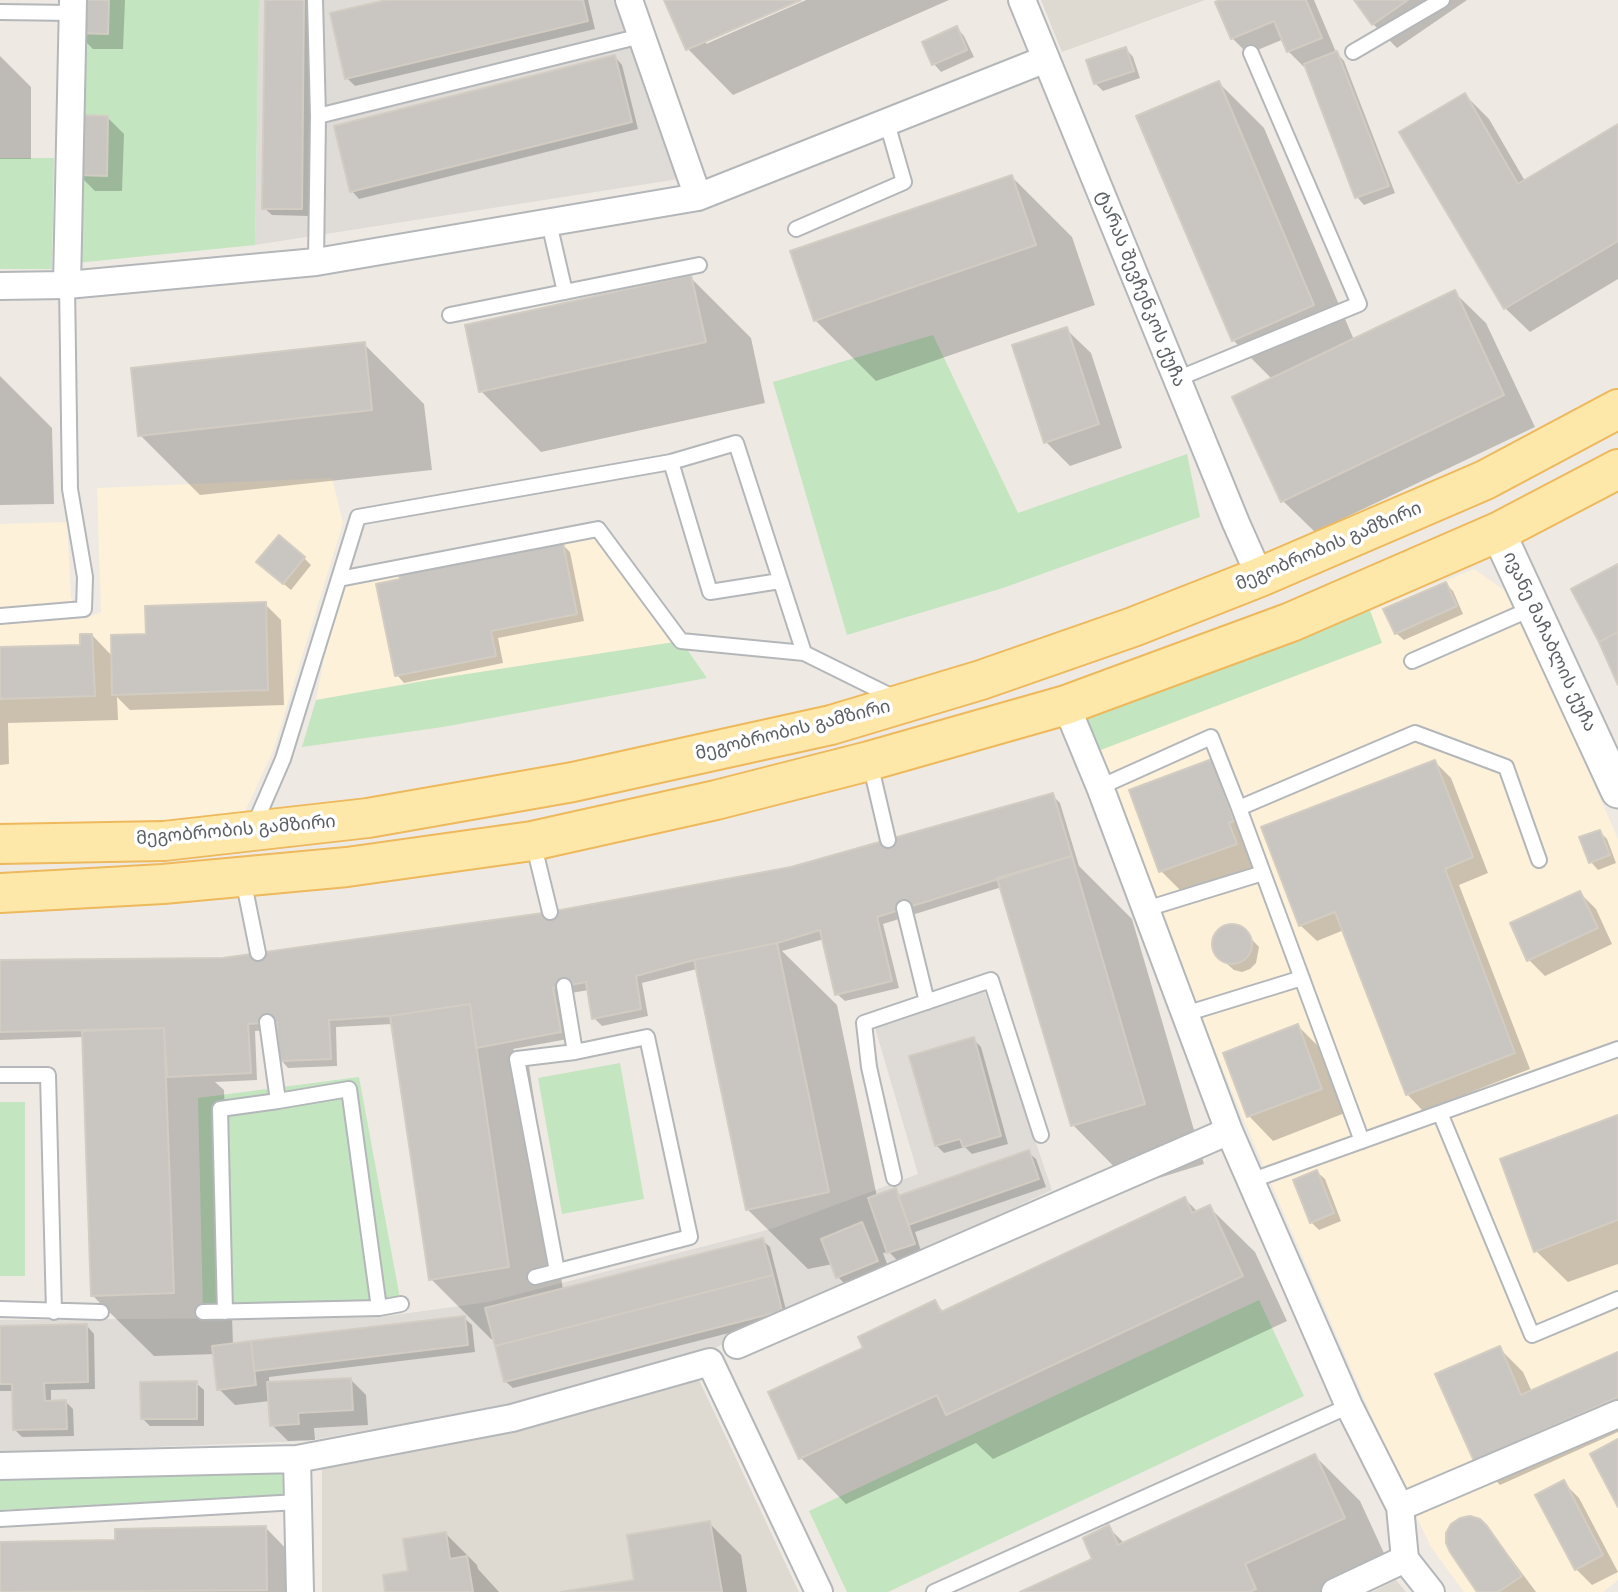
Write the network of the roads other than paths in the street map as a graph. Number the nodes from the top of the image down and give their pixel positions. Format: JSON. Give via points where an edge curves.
{"nodes":[{"id":1,"x":316,"y":0,"type":"edge"},
{"id":2,"x":629,"y":0,"type":"edge"},
{"id":3,"x":1022,"y":0,"type":"edge"},
{"id":4,"x":1442,"y":0,"type":"edge"},
{"id":5,"x":73,"y":6,"type":"edge"},
{"id":6,"x":0,"y":12,"type":"edge"},
{"id":7,"x":641,"y":36,"type":"junction"},
{"id":8,"x":1353,"y":52,"type":"dead end"},
{"id":9,"x":1251,"y":53,"type":"dead end"},
{"id":10,"x":1046,"y":59,"type":"junction"},
{"id":11,"x":318,"y":116,"type":"junction"},
{"id":12,"x":887,"y":123,"type":"junction"},
{"id":13,"x":698,"y":197,"type":"junction"},
{"id":14,"x":549,"y":223,"type":"junction"},
{"id":15,"x":796,"y":229,"type":"dead end"},
{"id":16,"x":316,"y":262,"type":"junction"},
{"id":17,"x":699,"y":265,"type":"dead end"},
{"id":18,"x":67,"y":285,"type":"junction"},
{"id":19,"x":0,"y":286,"type":"edge"},
{"id":20,"x":565,"y":292,"type":"junction"},
{"id":21,"x":450,"y":315,"type":"dead end"},
{"id":22,"x":1177,"y":379,"type":"junction"},
{"id":23,"x":1618,"y":409,"type":"edge"},
{"id":24,"x":671,"y":462,"type":"junction"},
{"id":25,"x":1618,"y":469,"type":"edge"},
{"id":26,"x":1498,"y":532,"type":"junction"},
{"id":27,"x":1260,"y":578,"type":"junction"},
{"id":28,"x":339,"y":579,"type":"junction"},
{"id":29,"x":780,"y":581,"type":"junction"},
{"id":30,"x":1534,"y":608,"type":"junction"},
{"id":31,"x":0,"y":616,"type":"edge"},
{"id":32,"x":804,"y":653,"type":"junction"},
{"id":33,"x":1412,"y":661,"type":"dead end"},
{"id":34,"x":906,"y":703,"type":"junction"},
{"id":35,"x":1066,"y":705,"type":"junction"},
{"id":36,"x":869,"y":761,"type":"junction"},
{"id":37,"x":1100,"y":787,"type":"junction"},
{"id":38,"x":1618,"y":791,"type":"edge"},
{"id":39,"x":1238,"y":808,"type":"junction"},
{"id":40,"x":252,"y":831,"type":"junction"},
{"id":41,"x":888,"y":839,"type":"dead end"},
{"id":42,"x":533,"y":841,"type":"junction"},
{"id":43,"x":0,"y":844,"type":"edge"},
{"id":44,"x":1539,"y":860,"type":"dead end"},
{"id":45,"x":1263,"y":873,"type":"junction"},
{"id":46,"x":242,"y":877,"type":"junction"},
{"id":47,"x":0,"y":893,"type":"edge"},
{"id":48,"x":904,"y":908,"type":"dead end"},
{"id":49,"x":1146,"y":909,"type":"junction"},
{"id":50,"x":551,"y":912,"type":"dead end"},
{"id":51,"x":258,"y":953,"type":"dead end"},
{"id":52,"x":1302,"y":978,"type":"junction"},
{"id":53,"x":564,"y":986,"type":"dead end"},
{"id":54,"x":927,"y":1002,"type":"junction"},
{"id":55,"x":1185,"y":1014,"type":"junction"},
{"id":56,"x":267,"y":1023,"type":"dead end"},
{"id":57,"x":1618,"y":1049,"type":"edge"},
{"id":58,"x":575,"y":1052,"type":"junction"},
{"id":59,"x":0,"y":1075,"type":"edge"},
{"id":60,"x":278,"y":1101,"type":"junction"},
{"id":61,"x":1440,"y":1113,"type":"junction"},
{"id":62,"x":1228,"y":1131,"type":"junction"},
{"id":63,"x":1041,"y":1135,"type":"dead end"},
{"id":64,"x":1362,"y":1141,"type":"junction"},
{"id":65,"x":894,"y":1178,"type":"dead end"},
{"id":66,"x":1250,"y":1181,"type":"junction"},
{"id":67,"x":557,"y":1271,"type":"junction"},
{"id":68,"x":535,"y":1277,"type":"dead end"},
{"id":69,"x":1618,"y":1299,"type":"edge"},
{"id":70,"x":401,"y":1304,"type":"dead end"},
{"id":71,"x":379,"y":1308,"type":"junction"},
{"id":72,"x":0,"y":1309,"type":"edge"},
{"id":73,"x":54,"y":1312,"type":"junction"},
{"id":74,"x":101,"y":1312,"type":"dead end"},
{"id":75,"x":203,"y":1312,"type":"dead end"},
{"id":76,"x":225,"y":1312,"type":"junction"},
{"id":77,"x":737,"y":1345,"type":"dead end"},
{"id":78,"x":1349,"y":1406,"type":"junction"},
{"id":79,"x":1618,"y":1414,"type":"edge"},
{"id":80,"x":297,"y":1459,"type":"junction"},
{"id":81,"x":0,"y":1466,"type":"edge"},
{"id":82,"x":298,"y":1503,"type":"junction"},
{"id":83,"x":1400,"y":1507,"type":"junction"},
{"id":84,"x":0,"y":1519,"type":"edge"},
{"id":85,"x":1405,"y":1559,"type":"junction"},
{"id":86,"x":300,"y":1592,"type":"edge"},
{"id":87,"x":819,"y":1592,"type":"edge"},
{"id":88,"x":934,"y":1592,"type":"edge"},
{"id":89,"x":1335,"y":1592,"type":"edge"},
{"id":90,"x":1420,"y":1592,"type":"edge"},
{"id":91,"x":1431,"y":1592,"type":"edge"}],
"edges":[{"from":1,"to":11,"type":"lane"},
{"from":2,"to":7,"type":"street"},
{"from":3,"to":10,"type":"street","name":"ტარას შევჩენკოს ქუჩა"},
{"from":4,"to":8,"type":"lane"},
{"from":5,"to":6,"type":"lane"},
{"from":5,"to":18,"type":"street"},
{"from":7,"to":11,"type":"lane"},
{"from":7,"to":13,"type":"street"},
{"from":9,"to":22,"type":"lane","via":[[1359,304]]},
{"from":10,"to":12,"type":"street"},
{"from":10,"to":22,"type":"street","name":"ტარას შევჩენკოს ქუჩა"},
{"from":11,"to":16,"type":"lane"},
{"from":12,"to":13,"type":"street"},
{"from":12,"to":15,"type":"lane","via":[[904,182]]},
{"from":13,"to":14,"type":"street"},
{"from":14,"to":16,"type":"street"},
{"from":14,"to":20,"type":"lane"},
{"from":16,"to":18,"type":"street"},
{"from":17,"to":20,"type":"lane"},
{"from":18,"to":19,"type":"street"},
{"from":18,"to":31,"type":"lane","via":[[70,489],[85,577],[84,609]]},
{"from":20,"to":21,"type":"lane"},
{"from":22,"to":27,"type":"street","name":"ტარას შევჩენკოს ქუჩა"},
{"from":23,"to":27,"type":"main road","name":"მეგობრობის გამზირი","via":[[1485,480]]},
{"from":24,"to":28,"type":"lane","via":[[358,517]]},
{"from":24,"to":29,"type":"lane","via":[[710,592]]},
{"from":24,"to":29,"type":"lane","via":[[736,443]]},
{"from":25,"to":26,"type":"main road"},
{"from":26,"to":30,"type":"street","name":"ივანე მაჩაბლის ქუჩა"},
{"from":26,"to":35,"type":"main road","via":[[1291,622]]},
{"from":27,"to":34,"type":"main road","name":"მეგობრობის გამზირი","via":[[1133,627]]},
{"from":28,"to":32,"type":"lane","via":[[598,529],[681,641]]},
{"from":28,"to":40,"type":"lane","via":[[283,759]]},
{"from":29,"to":32,"type":"lane"},
{"from":30,"to":33,"type":"lane"},
{"from":30,"to":38,"type":"street","name":"ივანე მაჩაბლის ქუჩა"},
{"from":32,"to":34,"type":"lane"},
{"from":34,"to":40,"type":"main road","name":"მეგობრობის გამზირი","via":[[831,726],[573,782],[368,818]]},
{"from":35,"to":36,"type":"main road"},
{"from":35,"to":37,"type":"street"},
{"from":36,"to":41,"type":"lane"},
{"from":36,"to":42,"type":"main road"},
{"from":37,"to":39,"type":"lane","via":[[1211,737]]},
{"from":37,"to":49,"type":"street"},
{"from":39,"to":44,"type":"lane","via":[[1415,733],[1506,767]]},
{"from":39,"to":45,"type":"lane"},
{"from":40,"to":43,"type":"main road","name":"მეგობრობის გამზირი","via":[[164,841]]},
{"from":42,"to":46,"type":"main road"},
{"from":42,"to":50,"type":"lane"},
{"from":45,"to":49,"type":"lane"},
{"from":45,"to":52,"type":"lane"},
{"from":46,"to":47,"type":"main road"},
{"from":46,"to":51,"type":"lane"},
{"from":48,"to":54,"type":"lane"},
{"from":49,"to":55,"type":"street"},
{"from":52,"to":55,"type":"lane"},
{"from":52,"to":64,"type":"lane"},
{"from":53,"to":58,"type":"lane"},
{"from":54,"to":63,"type":"lane","via":[[991,980]]},
{"from":54,"to":65,"type":"lane","via":[[864,1023]]},
{"from":55,"to":62,"type":"street"},
{"from":56,"to":60,"type":"lane"},
{"from":57,"to":61,"type":"lane"},
{"from":58,"to":67,"type":"lane","via":[[517,1059]]},
{"from":58,"to":67,"type":"lane","via":[[647,1037],[691,1237]]},
{"from":59,"to":73,"type":"lane","via":[[48,1075]]},
{"from":60,"to":71,"type":"lane","via":[[349,1089]]},
{"from":60,"to":76,"type":"lane","via":[[220,1110]]},
{"from":61,"to":64,"type":"lane"},
{"from":61,"to":69,"type":"lane","via":[[1532,1335]]},
{"from":62,"to":66,"type":"street"},
{"from":62,"to":77,"type":"street"},
{"from":64,"to":66,"type":"lane"},
{"from":66,"to":78,"type":"street"},
{"from":67,"to":68,"type":"lane"},
{"from":70,"to":71,"type":"lane"},
{"from":71,"to":76,"type":"lane"},
{"from":72,"to":73,"type":"lane"},
{"from":73,"to":74,"type":"lane"},
{"from":75,"to":76,"type":"lane"},
{"from":78,"to":83,"type":"street"},
{"from":78,"to":88,"type":"lane"},
{"from":79,"to":83,"type":"street"},
{"from":80,"to":81,"type":"street"},
{"from":80,"to":82,"type":"street"},
{"from":80,"to":87,"type":"street","via":[[512,1418],[710,1362]]},
{"from":82,"to":84,"type":"lane"},
{"from":82,"to":86,"type":"street"},
{"from":83,"to":85,"type":"street"},
{"from":85,"to":89,"type":"street"},
{"from":85,"to":90,"type":"lane"},
{"from":85,"to":91,"type":"street"}]}
